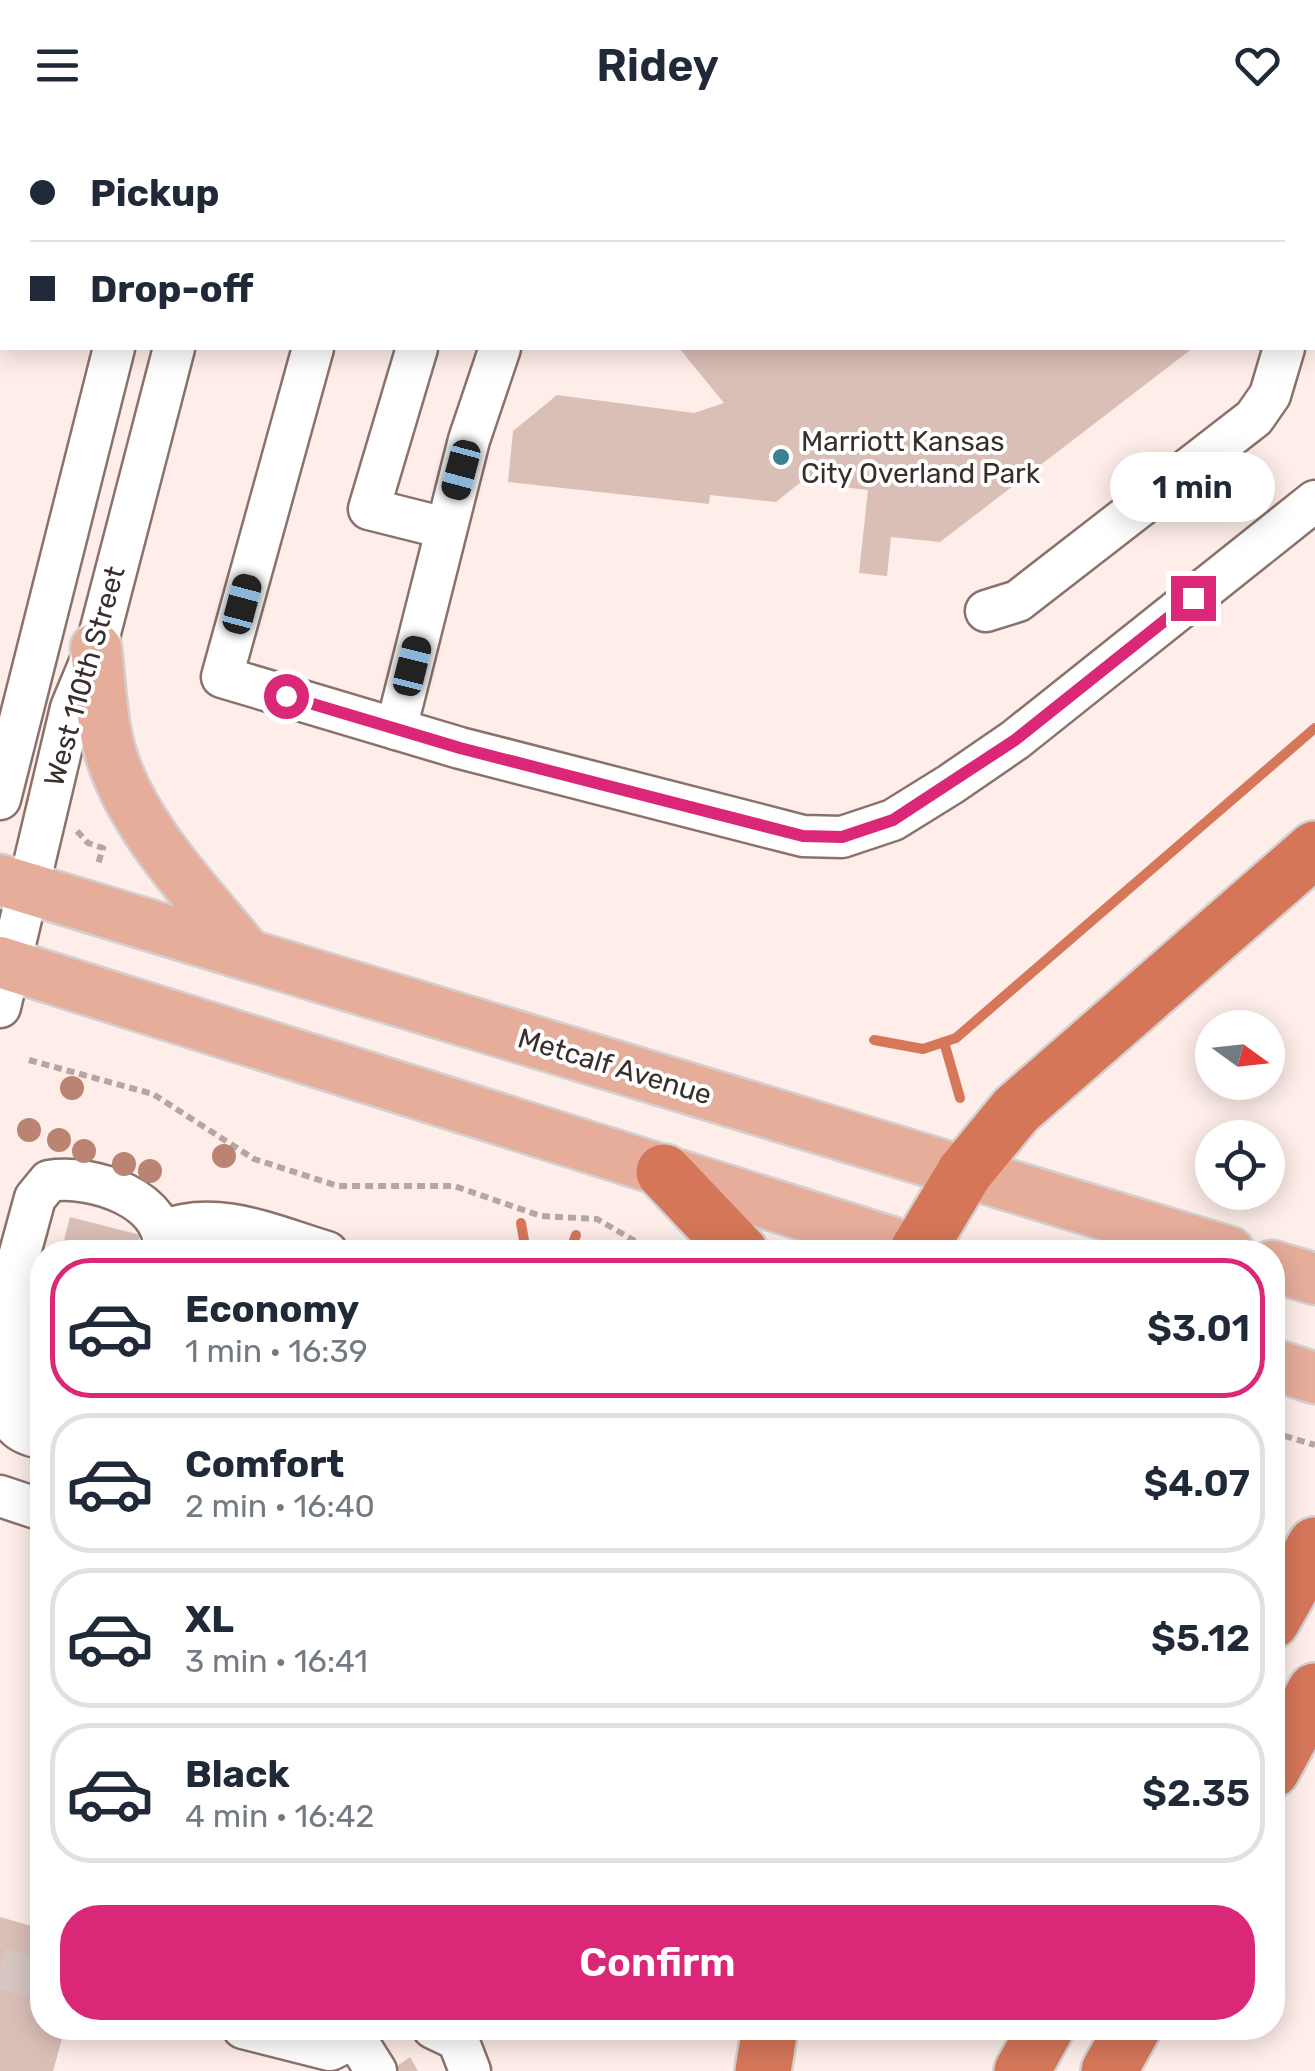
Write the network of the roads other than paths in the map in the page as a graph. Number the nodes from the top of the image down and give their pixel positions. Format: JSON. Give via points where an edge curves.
{"nodes":[{"id":1,"x":113,"y":350,"type":"edge"},
{"id":2,"x":173,"y":350,"type":"edge"},
{"id":3,"x":312,"y":350,"type":"edge"},
{"id":4,"x":417,"y":350,"type":"edge"},
{"id":5,"x":499,"y":350,"type":"edge"},
{"id":6,"x":1283,"y":350,"type":"edge"},
{"id":7,"x":1315,"y":501,"type":"edge"},
{"id":8,"x":446,"y":528,"type":"junction"},
{"id":9,"x":986,"y":611,"type":"dead end"},
{"id":10,"x":96,"y":648,"type":"junction"},
{"id":11,"x":396,"y":730,"type":"junction"},
{"id":12,"x":0,"y":799,"type":"edge"},
{"id":13,"x":1315,"y":848,"type":"edge"},
{"id":14,"x":13,"y":884,"type":"edge"},
{"id":15,"x":245,"y":952,"type":"junction"},
{"id":16,"x":4,"y":978,"type":"edge"},
{"id":17,"x":664,"y":1172,"type":"junction"},
{"id":18,"x":965,"y":1172,"type":"junction"},
{"id":19,"x":114,"y":1188,"type":"junction"},
{"id":20,"x":157,"y":1238,"type":"edge"},
{"id":21,"x":47,"y":1240,"type":"edge"},
{"id":22,"x":285,"y":1240,"type":"edge"},
{"id":23,"x":729,"y":1240,"type":"edge"},
{"id":24,"x":881,"y":1240,"type":"edge"},
{"id":25,"x":926,"y":1240,"type":"edge"},
{"id":26,"x":1189,"y":1240,"type":"edge"},
{"id":27,"x":1285,"y":1270,"type":"edge"},
{"id":28,"x":1315,"y":1280,"type":"edge"},
{"id":29,"x":0,"y":1326,"type":"edge"},
{"id":30,"x":1285,"y":1368,"type":"edge"},
{"id":31,"x":1315,"y":1378,"type":"edge"},
{"id":32,"x":27,"y":1386,"type":"edge"},
{"id":33,"x":30,"y":1435,"type":"edge"},
{"id":34,"x":0,"y":1437,"type":"edge"},
{"id":35,"x":30,"y":1454,"type":"edge"},
{"id":36,"x":0,"y":1496,"type":"edge"},
{"id":37,"x":30,"y":1506,"type":"edge"},
{"id":38,"x":1310,"y":1555,"type":"edge"},
{"id":39,"x":1285,"y":1598,"type":"edge"},
{"id":40,"x":1315,"y":1691,"type":"edge"},
{"id":41,"x":1285,"y":1746,"type":"edge"},
{"id":42,"x":291,"y":2040,"type":"edge"},
{"id":43,"x":346,"y":2040,"type":"edge"},
{"id":44,"x":362,"y":2040,"type":"edge"},
{"id":45,"x":458,"y":2040,"type":"edge"},
{"id":46,"x":768,"y":2040,"type":"edge"},
{"id":47,"x":1039,"y":2040,"type":"edge"},
{"id":48,"x":1126,"y":2040,"type":"edge"},
{"id":49,"x":376,"y":2071,"type":"edge"},
{"id":50,"x":470,"y":2071,"type":"edge"},
{"id":51,"x":763,"y":2071,"type":"edge"},
{"id":52,"x":1022,"y":2071,"type":"edge"},
{"id":53,"x":1109,"y":2071,"type":"edge"}],
"edges":[{"from":1,"to":12,"type":"street","name":"West 110th Street"},
{"from":2,"to":10,"type":"street","name":"West 110th Street"},
{"from":3,"to":11,"type":"street","via":[[222,678]]},
{"from":4,"to":8,"type":"street","via":[[369,509]]},
{"from":5,"to":8,"type":"street"},
{"from":6,"to":9,"type":"street","via":[[1270,395],[1254,418],[1018,601]]},
{"from":7,"to":11,"type":"street","via":[[1015,740],[893,820],[842,837],[803,836]]},
{"from":8,"to":11,"type":"street"},
{"from":10,"to":14,"type":"street","name":"West 110th Street"},
{"from":10,"to":15,"type":"main road","via":[[111,755],[130,797]]},
{"from":13,"to":18,"type":"highway","via":[[1016,1110]]},
{"from":14,"to":15,"type":"main road","name":"Metcalf Avenue"},
{"from":14,"to":16,"type":"street","name":"West 110th Street"},
{"from":15,"to":18,"type":"main road","name":"Metcalf Avenue"},
{"from":16,"to":17,"type":"main road"},
{"from":17,"to":23,"type":"highway"},
{"from":17,"to":24,"type":"main road"},
{"from":18,"to":25,"type":"highway"},
{"from":18,"to":26,"type":"main road","name":"Metcalf Avenue"},
{"from":19,"to":20,"type":"street"},
{"from":19,"to":21,"type":"street","via":[[78,1194],[55,1210]]},
{"from":19,"to":29,"type":"street","via":[[49,1181],[35,1198]]},
{"from":20,"to":22,"type":"street","via":[[199,1220]]},
{"from":27,"to":28,"type":"main road"},
{"from":30,"to":31,"type":"main road"},
{"from":32,"to":33,"type":"street","via":[[4,1406]]},
{"from":34,"to":35,"type":"street"},
{"from":36,"to":37,"type":"street"},
{"from":38,"to":39,"type":"highway"},
{"from":40,"to":41,"type":"highway"},
{"from":42,"to":43,"type":"street","via":[[330,2050]]},
{"from":44,"to":49,"type":"street"},
{"from":45,"to":50,"type":"street"},
{"from":46,"to":51,"type":"highway"},
{"from":47,"to":52,"type":"highway"},
{"from":48,"to":53,"type":"highway"}]}
